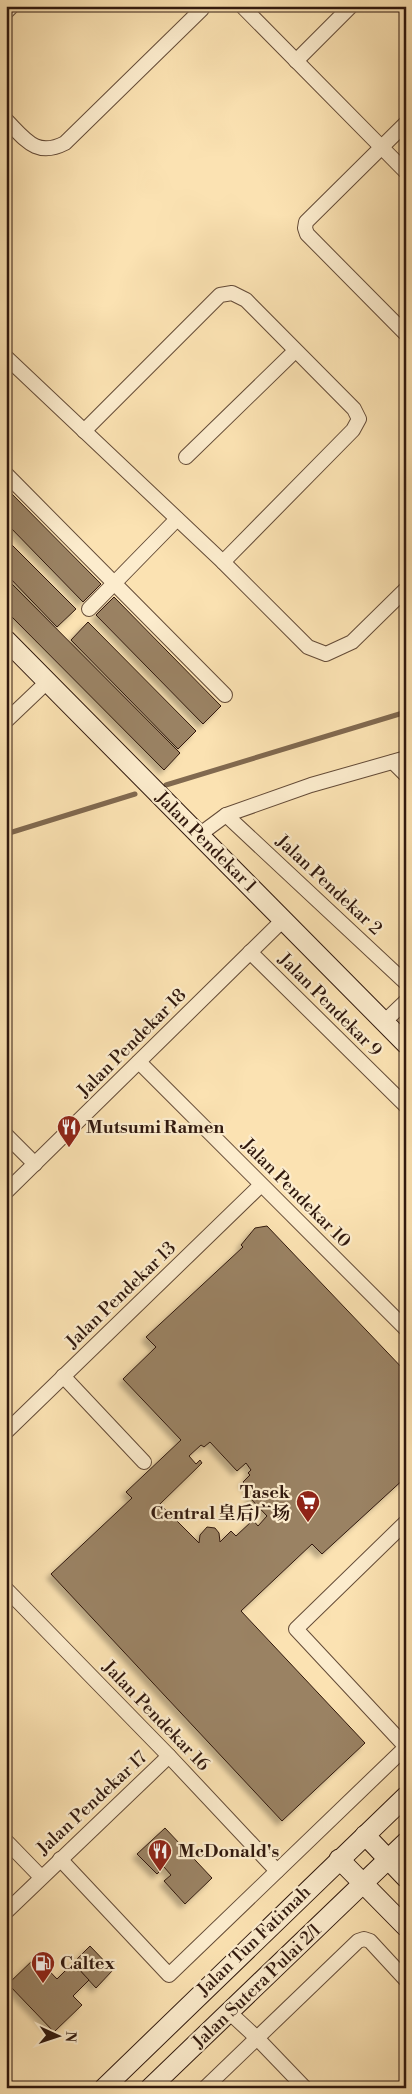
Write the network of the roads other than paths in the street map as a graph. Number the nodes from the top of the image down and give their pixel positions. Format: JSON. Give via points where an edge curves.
{"nodes":[{"id":1,"x":12,"y":6,"type":"edge"},
{"id":2,"x":242,"y":6,"type":"edge"},
{"id":3,"x":351,"y":6,"type":"edge"},
{"id":4,"x":202,"y":9,"type":"dead end"},
{"id":5,"x":6,"y":12,"type":"edge"},
{"id":6,"x":296,"y":61,"type":"junction"},
{"id":7,"x":6,"y":120,"type":"edge"},
{"id":8,"x":406,"y":123,"type":"edge"},
{"id":9,"x":380,"y":146,"type":"junction"},
{"id":10,"x":406,"y":172,"type":"edge"},
{"id":11,"x":406,"y":334,"type":"edge"},
{"id":12,"x":295,"y":351,"type":"junction"},
{"id":13,"x":6,"y":357,"type":"edge"},
{"id":14,"x":84,"y":431,"type":"junction"},
{"id":15,"x":186,"y":457,"type":"dead end"},
{"id":16,"x":6,"y":474,"type":"edge"},
{"id":17,"x":177,"y":519,"type":"junction"},
{"id":18,"x":223,"y":562,"type":"junction"},
{"id":19,"x":114,"y":583,"type":"junction"},
{"id":20,"x":406,"y":589,"type":"edge"},
{"id":21,"x":89,"y":609,"type":"dead end"},
{"id":22,"x":6,"y":640,"type":"edge"},
{"id":23,"x":47,"y":682,"type":"junction"},
{"id":24,"x":225,"y":695,"type":"dead end"},
{"id":25,"x":6,"y":721,"type":"edge"},
{"id":26,"x":399,"y":760,"type":"edge"},
{"id":27,"x":406,"y":775,"type":"edge"},
{"id":28,"x":226,"y":815,"type":"junction"},
{"id":29,"x":199,"y":835,"type":"junction"},
{"id":30,"x":283,"y":920,"type":"junction"},
{"id":31,"x":250,"y":952,"type":"junction"},
{"id":32,"x":406,"y":983,"type":"edge"},
{"id":33,"x":406,"y":1001,"type":"edge"},
{"id":34,"x":384,"y":1022,"type":"junction"},
{"id":35,"x":406,"y":1044,"type":"edge"},
{"id":36,"x":139,"y":1062,"type":"junction"},
{"id":37,"x":406,"y":1106,"type":"edge"},
{"id":38,"x":6,"y":1134,"type":"edge"},
{"id":39,"x":35,"y":1164,"type":"junction"},
{"id":40,"x":261,"y":1185,"type":"junction"},
{"id":41,"x":6,"y":1192,"type":"edge"},
{"id":42,"x":406,"y":1329,"type":"edge"},
{"id":43,"x":63,"y":1376,"type":"junction"},
{"id":44,"x":6,"y":1432,"type":"edge"},
{"id":45,"x":144,"y":1462,"type":"dead end"},
{"id":46,"x":406,"y":1522,"type":"edge"},
{"id":47,"x":6,"y":1588,"type":"edge"},
{"id":48,"x":406,"y":1747,"type":"edge"},
{"id":49,"x":169,"y":1756,"type":"junction"},
{"id":50,"x":406,"y":1796,"type":"edge"},
{"id":51,"x":365,"y":1836,"type":"junction"},
{"id":52,"x":6,"y":1841,"type":"edge"},
{"id":53,"x":406,"y":1842,"type":"edge"},
{"id":54,"x":60,"y":1859,"type":"junction"},
{"id":55,"x":339,"y":1859,"type":"junction"},
{"id":56,"x":389,"y":1860,"type":"junction"},
{"id":57,"x":277,"y":1871,"type":"junction"},
{"id":58,"x":41,"y":1878,"type":"junction"},
{"id":59,"x":406,"y":1878,"type":"edge"},
{"id":60,"x":364,"y":1884,"type":"junction"},
{"id":61,"x":6,"y":1912,"type":"edge"},
{"id":62,"x":406,"y":1927,"type":"edge"},
{"id":63,"x":406,"y":1980,"type":"edge"},
{"id":64,"x":229,"y":2012,"type":"junction"},
{"id":65,"x":257,"y":2038,"type":"junction"},
{"id":66,"x":104,"y":2088,"type":"edge"},
{"id":67,"x":150,"y":2088,"type":"edge"},
{"id":68,"x":205,"y":2088,"type":"edge"},
{"id":69,"x":306,"y":2088,"type":"edge"}],
"edges":[{"from":1,"to":5,"type":"street"},
{"from":2,"to":6,"type":"street"},
{"from":3,"to":6,"type":"street"},
{"from":4,"to":7,"type":"street","via":[[65,143],[52,150],[36,148]]},
{"from":6,"to":9,"type":"street"},
{"from":8,"to":9,"type":"street"},
{"from":9,"to":10,"type":"street"},
{"from":9,"to":11,"type":"street","via":[[306,222],[304,228]]},
{"from":12,"to":14,"type":"street","via":[[246,300],[232,292],[220,295]]},
{"from":12,"to":15,"type":"street"},
{"from":12,"to":18,"type":"street","via":[[354,409],[359,419],[353,430]]},
{"from":13,"to":14,"type":"street"},
{"from":14,"to":17,"type":"street"},
{"from":16,"to":19,"type":"street"},
{"from":17,"to":18,"type":"street"},
{"from":17,"to":19,"type":"street"},
{"from":18,"to":20,"type":"street","via":[[308,647],[326,654],[352,642]]},
{"from":19,"to":21,"type":"street"},
{"from":19,"to":24,"type":"street"},
{"from":22,"to":23,"type":"main road","name":"Jalan Pendekar 1"},
{"from":23,"to":25,"type":"street"},
{"from":23,"to":29,"type":"main road","name":"Jalan Pendekar 1"},
{"from":26,"to":27,"type":"street"},
{"from":26,"to":28,"type":"street","via":[[311,785]]},
{"from":28,"to":29,"type":"street"},
{"from":28,"to":32,"type":"street","name":"Jalan Pendekar 2"},
{"from":29,"to":30,"type":"main road","name":"Jalan Pendekar 1"},
{"from":30,"to":31,"type":"street","name":"Jalan Pendekar 18"},
{"from":30,"to":34,"type":"main road","name":"Jalan Pendekar 1"},
{"from":31,"to":36,"type":"street","name":"Jalan Pendekar 18"},
{"from":31,"to":37,"type":"street","name":"Jalan Pendekar 9"},
{"from":33,"to":34,"type":"street"},
{"from":34,"to":35,"type":"main road","name":"Jalan Pendekar 1"},
{"from":36,"to":39,"type":"street","name":"Jalan Pendekar 18"},
{"from":36,"to":40,"type":"street","name":"Jalan Pendekar 10"},
{"from":38,"to":39,"type":"street"},
{"from":39,"to":41,"type":"street","name":"Jalan Pendekar 18"},
{"from":40,"to":42,"type":"street","name":"Jalan Pendekar 10"},
{"from":40,"to":43,"type":"street","name":"Jalan Pendekar 13"},
{"from":43,"to":44,"type":"street","name":"Jalan Pendekar 13"},
{"from":43,"to":45,"type":"street"},
{"from":46,"to":48,"type":"street","via":[[296,1628]]},
{"from":47,"to":49,"type":"street","name":"Jalan Pendekar 16"},
{"from":48,"to":57,"type":"street"},
{"from":49,"to":54,"type":"street","name":"Jalan Pendekar 17"},
{"from":49,"to":57,"type":"street","name":"Jalan Pendekar 16"},
{"from":50,"to":51,"type":"main road","name":"Jalan Tun Fatimah"},
{"from":51,"to":55,"type":"main road","name":"Jalan Tun Fatimah"},
{"from":51,"to":56,"type":"main road"},
{"from":52,"to":58,"type":"street","name":"Jalan Pendekar 17"},
{"from":53,"to":56,"type":"main road"},
{"from":54,"to":57,"type":"street","via":[[169,1975]]},
{"from":54,"to":58,"type":"street","name":"Jalan Pendekar 17"},
{"from":55,"to":60,"type":"main road"},
{"from":55,"to":66,"type":"main road","name":"Jalan Tun Fatimah"},
{"from":56,"to":59,"type":"main road"},
{"from":56,"to":60,"type":"main road"},
{"from":58,"to":61,"type":"street","name":"Jalan Pendekar 17"},
{"from":60,"to":62,"type":"main road"},
{"from":60,"to":64,"type":"main road","name":"Jalan Sutera Pulai 2/1"},
{"from":63,"to":65,"type":"street","via":[[370,1941],[358,1941]]},
{"from":64,"to":65,"type":"street"},
{"from":64,"to":67,"type":"main road","name":"Jalan Sutera Pulai 2/1"},
{"from":65,"to":68,"type":"street"},
{"from":65,"to":69,"type":"street"}]}
